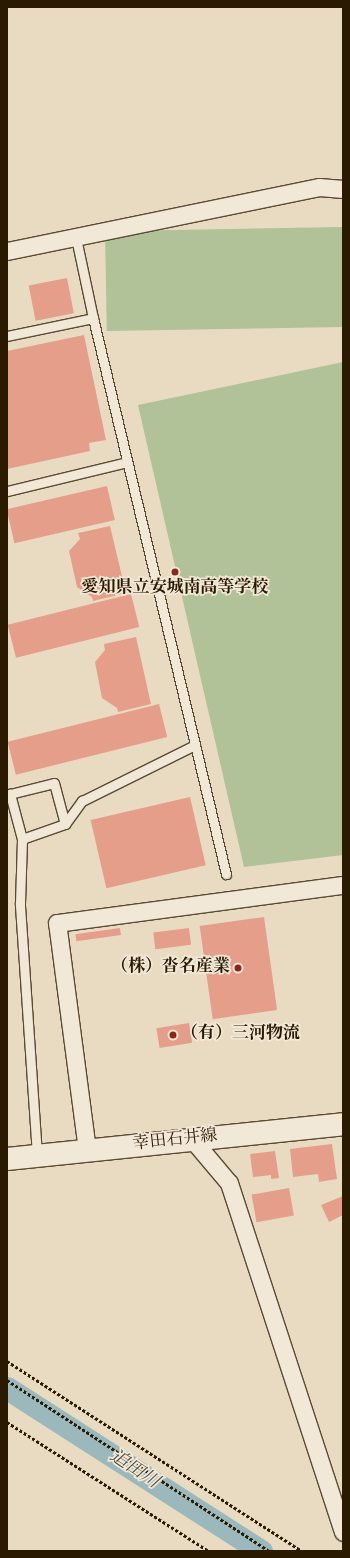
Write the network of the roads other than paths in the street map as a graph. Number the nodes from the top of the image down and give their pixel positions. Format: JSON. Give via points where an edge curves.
{"nodes":[{"id":1,"x":343,"y":189,"type":"edge"},
{"id":2,"x":76,"y":238,"type":"junction"},
{"id":3,"x":7,"y":251,"type":"edge"},
{"id":4,"x":93,"y":318,"type":"junction"},
{"id":5,"x":7,"y":336,"type":"edge"},
{"id":6,"x":127,"y":462,"type":"junction"},
{"id":7,"x":7,"y":491,"type":"edge"},
{"id":8,"x":195,"y":745,"type":"junction"},
{"id":9,"x":9,"y":794,"type":"edge"},
{"id":10,"x":65,"y":824,"type":"junction"},
{"id":11,"x":22,"y":839,"type":"junction"},
{"id":12,"x":226,"y":874,"type":"dead end"},
{"id":13,"x":343,"y":885,"type":"edge"},
{"id":14,"x":343,"y":1124,"type":"edge"},
{"id":15,"x":192,"y":1139,"type":"junction"},
{"id":16,"x":87,"y":1150,"type":"junction"},
{"id":17,"x":37,"y":1155,"type":"junction"},
{"id":18,"x":7,"y":1158,"type":"edge"},
{"id":19,"x":343,"y":1532,"type":"edge"}],
"edges":[{"from":1,"to":2,"type":"street","via":[[319,187]]},
{"from":2,"to":3,"type":"street"},
{"from":2,"to":4,"type":"lane"},
{"from":4,"to":5,"type":"lane"},
{"from":4,"to":6,"type":"lane"},
{"from":6,"to":7,"type":"lane"},
{"from":6,"to":8,"type":"lane"},
{"from":8,"to":10,"type":"lane","via":[[82,801]]},
{"from":8,"to":12,"type":"lane"},
{"from":9,"to":10,"type":"lane","via":[[54,783]]},
{"from":9,"to":11,"type":"lane"},
{"from":10,"to":11,"type":"lane"},
{"from":11,"to":17,"type":"lane","via":[[20,902]]},
{"from":13,"to":16,"type":"street","via":[[58,923]]},
{"from":14,"to":15,"type":"main road","name":"幸田石井線"},
{"from":15,"to":16,"type":"main road","name":"幸田石井線"},
{"from":15,"to":19,"type":"street","via":[[229,1183]]},
{"from":16,"to":17,"type":"main road","name":"幸田石井線"},
{"from":17,"to":18,"type":"main road","name":"幸田石井線"}]}
